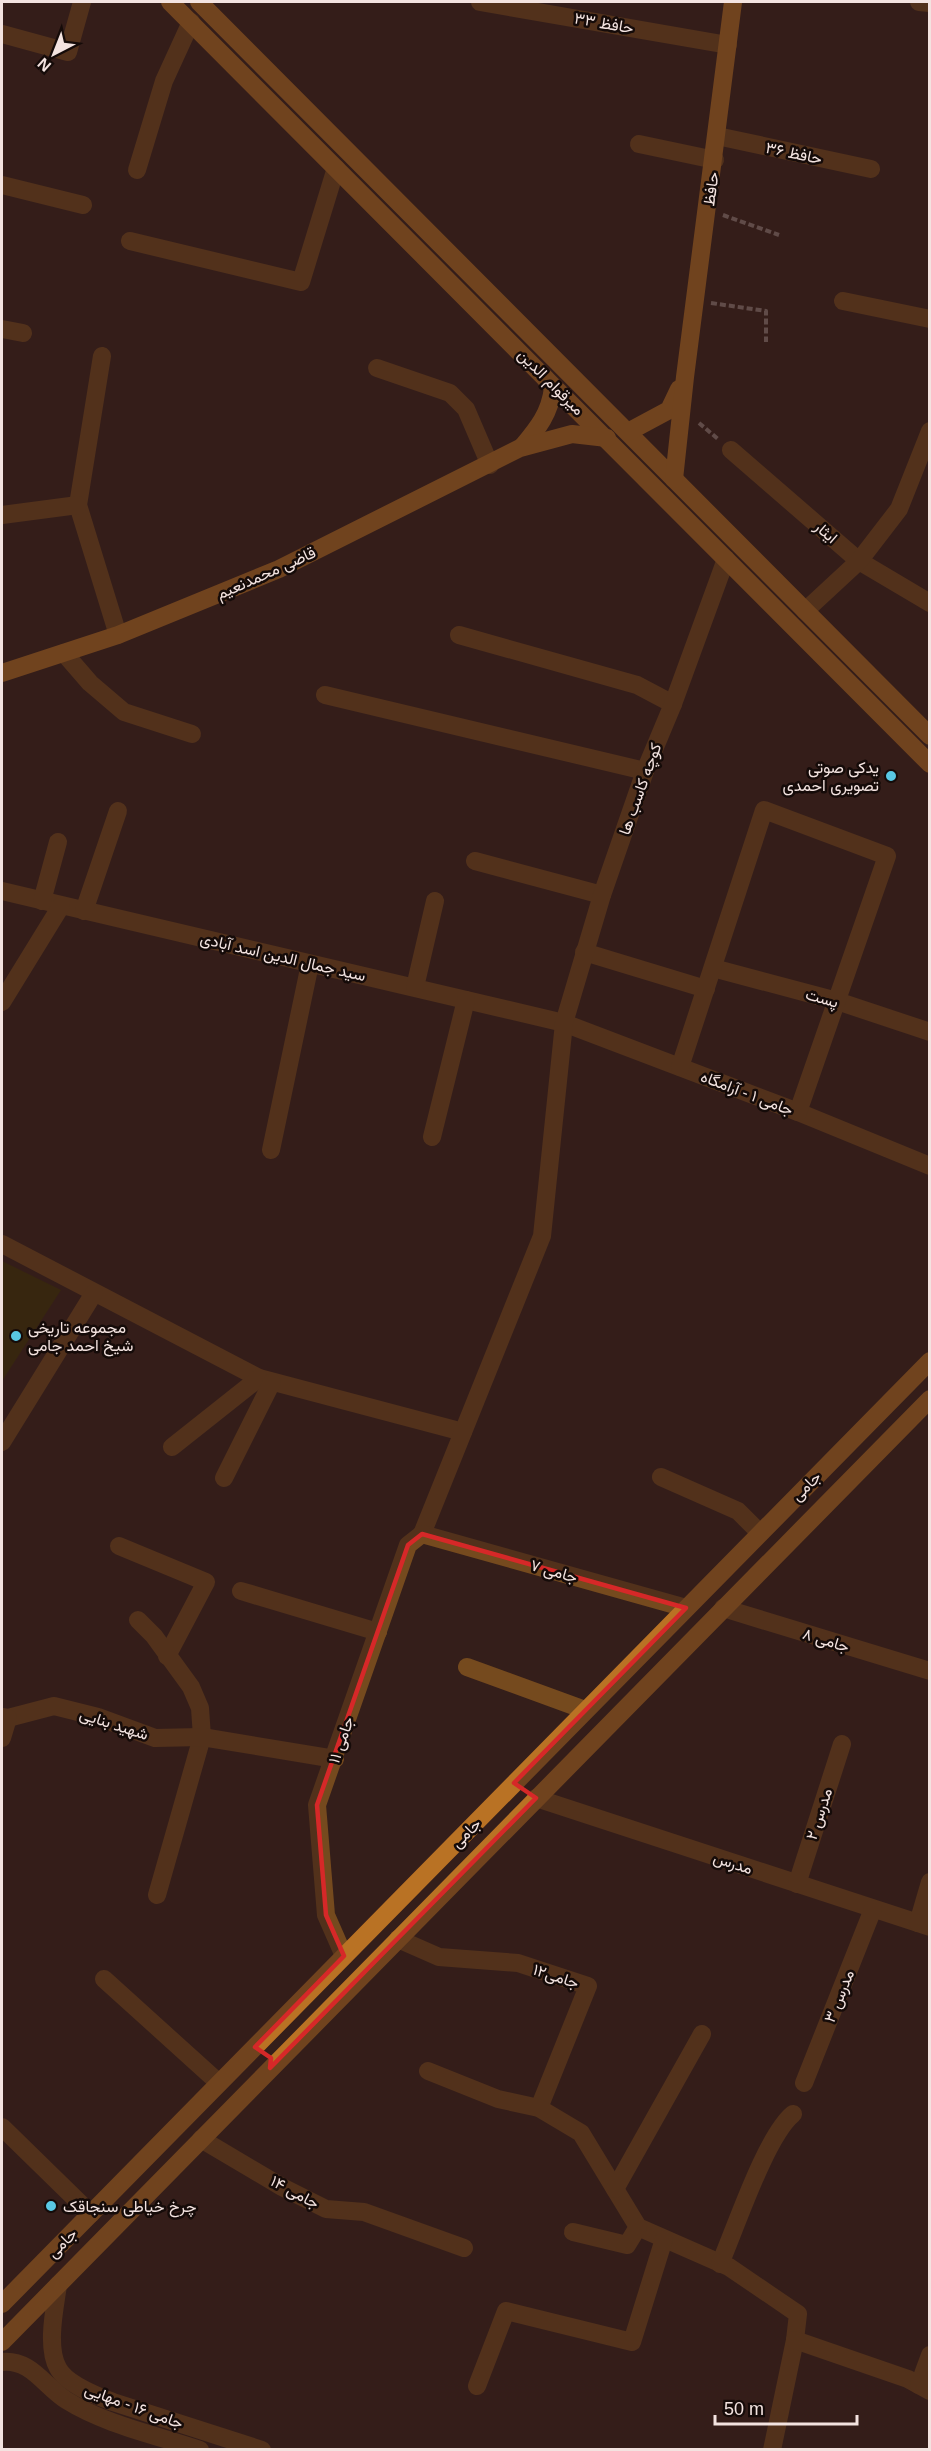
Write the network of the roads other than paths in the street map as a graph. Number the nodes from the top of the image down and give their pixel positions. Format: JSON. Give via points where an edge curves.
{"nodes":[{"id":1,"x":82,"y":2,"type":"edge"},
{"id":2,"x":170,"y":2,"type":"edge"},
{"id":3,"x":199,"y":2,"type":"edge"},
{"id":4,"x":480,"y":2,"type":"edge"},
{"id":5,"x":733,"y":2,"type":"edge"},
{"id":6,"x":919,"y":2,"type":"edge"},
{"id":7,"x":930,"y":3,"type":"edge"},
{"id":8,"x":191,"y":22,"type":"junction"},
{"id":9,"x":2,"y":34,"type":"edge"},
{"id":10,"x":728,"y":45,"type":"junction"},
{"id":11,"x":717,"y":136,"type":"junction"},
{"id":12,"x":639,"y":144,"type":"dead end"},
{"id":13,"x":350,"y":152,"type":"junction"},
{"id":14,"x":715,"y":160,"type":"junction"},
{"id":15,"x":336,"y":168,"type":"junction"},
{"id":16,"x":872,"y":169,"type":"dead end"},
{"id":17,"x":137,"y":170,"type":"dead end"},
{"id":18,"x":2,"y":185,"type":"edge"},
{"id":19,"x":83,"y":205,"type":"dead end"},
{"id":20,"x":129,"y":240,"type":"dead end"},
{"id":21,"x":843,"y":301,"type":"dead end"},
{"id":22,"x":930,"y":319,"type":"edge"},
{"id":23,"x":2,"y":328,"type":"edge"},
{"id":24,"x":23,"y":333,"type":"dead end"},
{"id":25,"x":102,"y":356,"type":"dead end"},
{"id":26,"x":377,"y":368,"type":"dead end"},
{"id":27,"x":541,"y":372,"type":"junction"},
{"id":28,"x":685,"y":377,"type":"junction"},
{"id":29,"x":930,"y":431,"type":"edge"},
{"id":30,"x":628,"y":432,"type":"junction"},
{"id":31,"x":607,"y":438,"type":"junction"},
{"id":32,"x":520,"y":448,"type":"junction"},
{"id":33,"x":731,"y":450,"type":"road end"},
{"id":34,"x":490,"y":465,"type":"junction"},
{"id":35,"x":674,"y":479,"type":"junction"},
{"id":36,"x":78,"y":505,"type":"junction"},
{"id":37,"x":2,"y":515,"type":"edge"},
{"id":38,"x":726,"y":559,"type":"junction"},
{"id":39,"x":859,"y":561,"type":"junction"},
{"id":40,"x":930,"y":603,"type":"edge"},
{"id":41,"x":805,"y":610,"type":"junction"},
{"id":42,"x":118,"y":635,"type":"junction"},
{"id":43,"x":459,"y":635,"type":"dead end"},
{"id":44,"x":842,"y":648,"type":"junction"},
{"id":45,"x":64,"y":653,"type":"junction"},
{"id":46,"x":826,"y":660,"type":"junction"},
{"id":47,"x":2,"y":673,"type":"edge"},
{"id":48,"x":880,"y":686,"type":"junction"},
{"id":49,"x":326,"y":695,"type":"dead end"},
{"id":50,"x":862,"y":696,"type":"junction"},
{"id":51,"x":673,"y":704,"type":"junction"},
{"id":52,"x":192,"y":734,"type":"dead end"},
{"id":53,"x":930,"y":736,"type":"edge"},
{"id":54,"x":930,"y":764,"type":"edge"},
{"id":55,"x":645,"y":771,"type":"junction"},
{"id":56,"x":118,"y":811,"type":"dead end"},
{"id":57,"x":58,"y":842,"type":"dead end"},
{"id":58,"x":475,"y":861,"type":"dead end"},
{"id":59,"x":2,"y":891,"type":"edge"},
{"id":60,"x":602,"y":895,"type":"junction"},
{"id":61,"x":42,"y":901,"type":"junction"},
{"id":62,"x":435,"y":901,"type":"dead end"},
{"id":63,"x":61,"y":906,"type":"junction"},
{"id":64,"x":84,"y":911,"type":"junction"},
{"id":65,"x":584,"y":952,"type":"junction"},
{"id":66,"x":310,"y":964,"type":"junction"},
{"id":67,"x":713,"y":968,"type":"junction"},
{"id":68,"x":415,"y":987,"type":"junction"},
{"id":69,"x":706,"y":989,"type":"junction"},
{"id":70,"x":466,"y":1000,"type":"junction"},
{"id":71,"x":837,"y":1001,"type":"junction"},
{"id":72,"x":2,"y":1002,"type":"edge"},
{"id":73,"x":564,"y":1023,"type":"junction"},
{"id":74,"x":930,"y":1032,"type":"edge"},
{"id":75,"x":680,"y":1066,"type":"junction"},
{"id":76,"x":798,"y":1112,"type":"junction"},
{"id":77,"x":432,"y":1137,"type":"dead end"},
{"id":78,"x":271,"y":1150,"type":"dead end"},
{"id":79,"x":930,"y":1166,"type":"edge"},
{"id":80,"x":2,"y":1244,"type":"edge"},
{"id":81,"x":94,"y":1293,"type":"junction"},
{"id":82,"x":930,"y":1361,"type":"edge"},
{"id":83,"x":266,"y":1380,"type":"junction"},
{"id":84,"x":930,"y":1399,"type":"edge"},
{"id":85,"x":463,"y":1432,"type":"junction"},
{"id":86,"x":2,"y":1442,"type":"edge"},
{"id":87,"x":172,"y":1446,"type":"dead end"},
{"id":88,"x":661,"y":1477,"type":"dead end"},
{"id":89,"x":224,"y":1478,"type":"dead end"},
{"id":90,"x":760,"y":1533,"type":"junction"},
{"id":91,"x":422,"y":1534,"type":"junction"},
{"id":92,"x":119,"y":1546,"type":"dead end"},
{"id":93,"x":241,"y":1591,"type":"dead end"},
{"id":94,"x":686,"y":1608,"type":"junction"},
{"id":95,"x":723,"y":1608,"type":"junction"},
{"id":96,"x":138,"y":1620,"type":"dead end"},
{"id":97,"x":378,"y":1632,"type":"junction"},
{"id":98,"x":167,"y":1656,"type":"junction"},
{"id":99,"x":467,"y":1667,"type":"dead end"},
{"id":100,"x":930,"y":1671,"type":"edge"},
{"id":101,"x":585,"y":1710,"type":"junction"},
{"id":102,"x":5,"y":1718,"type":"edge"},
{"id":103,"x":202,"y":1737,"type":"junction"},
{"id":104,"x":2,"y":1738,"type":"edge"},
{"id":105,"x":842,"y":1744,"type":"dead end"},
{"id":106,"x":335,"y":1759,"type":"junction"},
{"id":107,"x":514,"y":1783,"type":"junction"},
{"id":108,"x":537,"y":1798,"type":"junction"},
{"id":109,"x":930,"y":1882,"type":"edge"},
{"id":110,"x":797,"y":1884,"type":"junction"},
{"id":111,"x":158,"y":1895,"type":"dead end"},
{"id":112,"x":873,"y":1909,"type":"junction"},
{"id":113,"x":924,"y":1925,"type":"edge"},
{"id":114,"x":398,"y":1939,"type":"junction"},
{"id":115,"x":344,"y":1956,"type":"junction"},
{"id":116,"x":104,"y":1979,"type":"dead end"},
{"id":117,"x":291,"y":2011,"type":"junction"},
{"id":118,"x":308,"y":2031,"type":"junction"},
{"id":119,"x":702,"y":2034,"type":"dead end"},
{"id":120,"x":255,"y":2047,"type":"junction"},
{"id":121,"x":270,"y":2068,"type":"junction"},
{"id":122,"x":428,"y":2071,"type":"dead end"},
{"id":123,"x":219,"y":2083,"type":"junction"},
{"id":124,"x":804,"y":2083,"type":"dead end"},
{"id":125,"x":539,"y":2108,"type":"junction"},
{"id":126,"x":794,"y":2114,"type":"dead end"},
{"id":127,"x":2,"y":2127,"type":"edge"},
{"id":128,"x":201,"y":2139,"type":"junction"},
{"id":129,"x":615,"y":2189,"type":"junction"},
{"id":130,"x":91,"y":2214,"type":"junction"},
{"id":131,"x":638,"y":2228,"type":"junction"},
{"id":132,"x":573,"y":2232,"type":"dead end"},
{"id":133,"x":664,"y":2239,"type":"junction"},
{"id":134,"x":464,"y":2248,"type":"dead end"},
{"id":135,"x":720,"y":2264,"type":"junction"},
{"id":136,"x":58,"y":2285,"type":"junction"},
{"id":137,"x":2,"y":2304,"type":"edge"},
{"id":138,"x":795,"y":2340,"type":"junction"},
{"id":139,"x":2,"y":2342,"type":"edge"},
{"id":140,"x":930,"y":2355,"type":"edge"},
{"id":141,"x":2,"y":2362,"type":"edge"},
{"id":142,"x":477,"y":2386,"type":"dead end"},
{"id":143,"x":924,"y":2388,"type":"edge"},
{"id":144,"x":174,"y":2421,"type":"junction"},
{"id":145,"x":166,"y":2444,"type":"edge"},
{"id":146,"x":200,"y":2450,"type":"edge"},
{"id":147,"x":262,"y":2450,"type":"edge"},
{"id":148,"x":772,"y":2450,"type":"edge"}],
"edges":[{"from":1,"to":9,"type":"street","via":[[68,52]]},
{"from":2,"to":8,"type":"main road","name":"میرقوام الدین"},
{"from":3,"to":13,"type":"main road","name":"میرقوام الدین"},
{"from":4,"to":10,"type":"street","name":"حافظ ۳۳"},
{"from":5,"to":10,"type":"main road","name":"حافظ"},
{"from":6,"to":7,"type":"street"},
{"from":8,"to":15,"type":"main road","name":"میرقوام الدین"},
{"from":8,"to":17,"type":"street","via":[[164,81]]},
{"from":10,"to":11,"type":"main road","name":"حافظ"},
{"from":11,"to":14,"type":"main road","name":"حافظ"},
{"from":11,"to":16,"type":"street","name":"حافظ ۳۶"},
{"from":12,"to":14,"type":"street"},
{"from":13,"to":15,"type":"main road"},
{"from":13,"to":30,"type":"main road","name":"میرقوام الدین"},
{"from":14,"to":28,"type":"main road","name":"حافظ"},
{"from":15,"to":20,"type":"street","via":[[301,282]]},
{"from":15,"to":27,"type":"main road","name":"میرقوام الدین"},
{"from":18,"to":19,"type":"street"},
{"from":21,"to":22,"type":"street"},
{"from":23,"to":24,"type":"street"},
{"from":25,"to":36,"type":"street"},
{"from":26,"to":34,"type":"street","via":[[450,393],[466,409]]},
{"from":27,"to":31,"type":"main road","name":"میرقوام الدین"},
{"from":27,"to":32,"type":"main road","name":"قاضی محمدنعیم","via":[[553,388],[550,406],[540,426]]},
{"from":28,"to":30,"type":"main road","via":[[669,410]]},
{"from":28,"to":35,"type":"main road"},
{"from":29,"to":39,"type":"street","via":[[899,509]]},
{"from":30,"to":35,"type":"main road","name":"میرقوام الدین"},
{"from":31,"to":32,"type":"main road","name":"قاضی محمدنعیم","via":[[572,434]]},
{"from":31,"to":38,"type":"main road","name":"میرقوام الدین"},
{"from":32,"to":34,"type":"main road","name":"قاضی محمدنعیم"},
{"from":33,"to":39,"type":"street","name":"ایثار"},
{"from":34,"to":42,"type":"main road","name":"قاضی محمدنعیم","via":[[279,569]]},
{"from":35,"to":41,"type":"main road","name":"میرقوام الدین"},
{"from":36,"to":37,"type":"street"},
{"from":36,"to":42,"type":"street"},
{"from":38,"to":46,"type":"main road","name":"میرقوام الدین"},
{"from":38,"to":51,"type":"street","name":"کوچه کاسب ها"},
{"from":39,"to":40,"type":"street","name":"ایثار"},
{"from":39,"to":41,"type":"street"},
{"from":41,"to":44,"type":"main road","name":"میرقوام الدین"},
{"from":42,"to":45,"type":"main road","name":"قاضی محمدنعیم"},
{"from":43,"to":51,"type":"street","via":[[637,685]]},
{"from":44,"to":46,"type":"main road","via":[[835,659]]},
{"from":44,"to":48,"type":"main road","name":"میرقوام الدین"},
{"from":45,"to":47,"type":"main road","name":"قاضی محمدنعیم"},
{"from":45,"to":52,"type":"street","via":[[124,712]]},
{"from":46,"to":50,"type":"main road","name":"میرقوام الدین"},
{"from":48,"to":50,"type":"main road","via":[[865,686]]},
{"from":48,"to":53,"type":"main road","name":"میرقوام الدین"},
{"from":49,"to":55,"type":"street"},
{"from":50,"to":54,"type":"main road","name":"میرقوام الدین"},
{"from":51,"to":55,"type":"street","name":"کوچه کاسب ها"},
{"from":55,"to":60,"type":"street","name":"کوچه کاسب ها"},
{"from":56,"to":64,"type":"street"},
{"from":57,"to":61,"type":"street"},
{"from":58,"to":60,"type":"street"},
{"from":59,"to":61,"type":"street","name":"سید جمال الدین اسد آبادی"},
{"from":60,"to":65,"type":"street","name":"کوچه کاسب ها"},
{"from":61,"to":63,"type":"street","name":"سید جمال الدین اسد آبادی"},
{"from":62,"to":68,"type":"street"},
{"from":63,"to":64,"type":"street","name":"سید جمال الدین اسد آبادی"},
{"from":63,"to":72,"type":"street"},
{"from":64,"to":66,"type":"street","name":"سید جمال الدین اسد آبادی"},
{"from":65,"to":69,"type":"street"},
{"from":65,"to":73,"type":"street","name":"کوچه کاسب ها"},
{"from":66,"to":68,"type":"street","name":"سید جمال الدین اسد آبادی"},
{"from":66,"to":78,"type":"street"},
{"from":67,"to":69,"type":"street"},
{"from":67,"to":71,"type":"street","name":"پست"},
{"from":67,"to":71,"type":"street","via":[[764,810],[887,856]]},
{"from":68,"to":70,"type":"street","name":"سید جمال الدین اسد آبادی"},
{"from":69,"to":75,"type":"street"},
{"from":70,"to":73,"type":"street","name":"سید جمال الدین اسد آبادی"},
{"from":70,"to":77,"type":"street"},
{"from":71,"to":74,"type":"street","name":"پست"},
{"from":71,"to":76,"type":"street"},
{"from":73,"to":75,"type":"street","name":"جامی ۱ - آرامگاه"},
{"from":73,"to":85,"type":"street","name":"کوچه کاسب ها","via":[[542,1236]]},
{"from":75,"to":76,"type":"street","name":"جامی ۱ - آرامگاه"},
{"from":76,"to":79,"type":"street","name":"جامی ۱ - آرامگاه"},
{"from":80,"to":81,"type":"street"},
{"from":81,"to":83,"type":"street"},
{"from":81,"to":86,"type":"street"},
{"from":82,"to":90,"type":"main road","name":"جامی"},
{"from":83,"to":85,"type":"street"},
{"from":83,"to":87,"type":"street"},
{"from":83,"to":89,"type":"street"},
{"from":84,"to":95,"type":"main road","name":"جامی"},
{"from":85,"to":91,"type":"street","name":"جامی ۱۱"},
{"from":88,"to":90,"type":"street","via":[[738,1511]]},
{"from":90,"to":94,"type":"main road","name":"جامی"},
{"from":91,"to":94,"type":"street","name":"جامی ۷"},
{"from":91,"to":97,"type":"street","name":"جامی ۱۱","via":[[408,1545]]},
{"from":92,"to":98,"type":"street","via":[[206,1582]]},
{"from":93,"to":97,"type":"street"},
{"from":94,"to":101,"type":"main road","name":"جامی"},
{"from":95,"to":100,"type":"street","name":"جامی ۸"},
{"from":95,"to":108,"type":"main road","name":"جامی"},
{"from":96,"to":98,"type":"street"},
{"from":97,"to":106,"type":"street","name":"جامی ۱۱"},
{"from":98,"to":103,"type":"street","via":[[191,1688],[200,1708]]},
{"from":99,"to":101,"type":"street"},
{"from":101,"to":107,"type":"main road","name":"جامی"},
{"from":102,"to":103,"type":"street","name":"شهید بنایی","via":[[54,1706],[155,1738]]},
{"from":102,"to":104,"type":"street"},
{"from":103,"to":106,"type":"street","name":"شهید بنایی"},
{"from":103,"to":111,"type":"street"},
{"from":105,"to":110,"type":"street","name":"مدرس ۲"},
{"from":106,"to":115,"type":"street","name":"جامی ۱۱","via":[[317,1805],[326,1915]]},
{"from":107,"to":108,"type":"main road"},
{"from":107,"to":115,"type":"main road","name":"جامی"},
{"from":108,"to":110,"type":"street","name":"مدرس"},
{"from":108,"to":114,"type":"main road","name":"جامی"},
{"from":109,"to":113,"type":"street"},
{"from":110,"to":112,"type":"street","name":"مدرس"},
{"from":112,"to":113,"type":"street","name":"مدرس"},
{"from":112,"to":124,"type":"street","name":"مدرس ۳"},
{"from":114,"to":118,"type":"main road","name":"جامی"},
{"from":114,"to":125,"type":"street","name":"جامی۱۲","via":[[439,1957],[518,1963],[588,1986]]},
{"from":115,"to":117,"type":"main road","name":"جامی"},
{"from":116,"to":123,"type":"street"},
{"from":117,"to":118,"type":"main road","via":[[291,2021],[298,2029]]},
{"from":117,"to":120,"type":"main road","name":"جامی"},
{"from":118,"to":121,"type":"main road","name":"جامی"},
{"from":119,"to":129,"type":"street"},
{"from":120,"to":121,"type":"main road","via":[[265,2050],[271,2058]]},
{"from":120,"to":123,"type":"main road","name":"جامی"},
{"from":121,"to":128,"type":"main road","name":"جامی"},
{"from":122,"to":125,"type":"street","via":[[498,2099]]},
{"from":123,"to":130,"type":"main road","name":"جامی"},
{"from":125,"to":129,"type":"street","via":[[581,2133]]},
{"from":126,"to":135,"type":"street","via":[[784,2121],[765,2158]]},
{"from":127,"to":130,"type":"street"},
{"from":128,"to":134,"type":"street","name":"جامی ۱۴","via":[[326,2209],[364,2212]]},
{"from":128,"to":136,"type":"main road","name":"جامی"},
{"from":129,"to":131,"type":"street"},
{"from":130,"to":137,"type":"main road","name":"جامی"},
{"from":131,"to":132,"type":"street","via":[[627,2245]]},
{"from":131,"to":133,"type":"street"},
{"from":133,"to":135,"type":"street"},
{"from":133,"to":142,"type":"street","via":[[632,2342],[506,2311]]},
{"from":135,"to":138,"type":"street","via":[[798,2314]]},
{"from":136,"to":139,"type":"main road","name":"جامی"},
{"from":136,"to":144,"type":"street","name":"جامی ۱۶ - مهایی","via":[[53,2351],[58,2369],[93,2394]]},
{"from":138,"to":143,"type":"street"},
{"from":138,"to":148,"type":"street"},
{"from":140,"to":143,"type":"street"},
{"from":141,"to":145,"type":"street","name":"جامی ۱۶ - مهایی","via":[[29,2367],[84,2411]]},
{"from":144,"to":145,"type":"street"},
{"from":144,"to":147,"type":"street","name":"جامی ۱۶ - مهایی"},
{"from":145,"to":146,"type":"street","name":"جامی ۱۶ - مهایی"}]}
